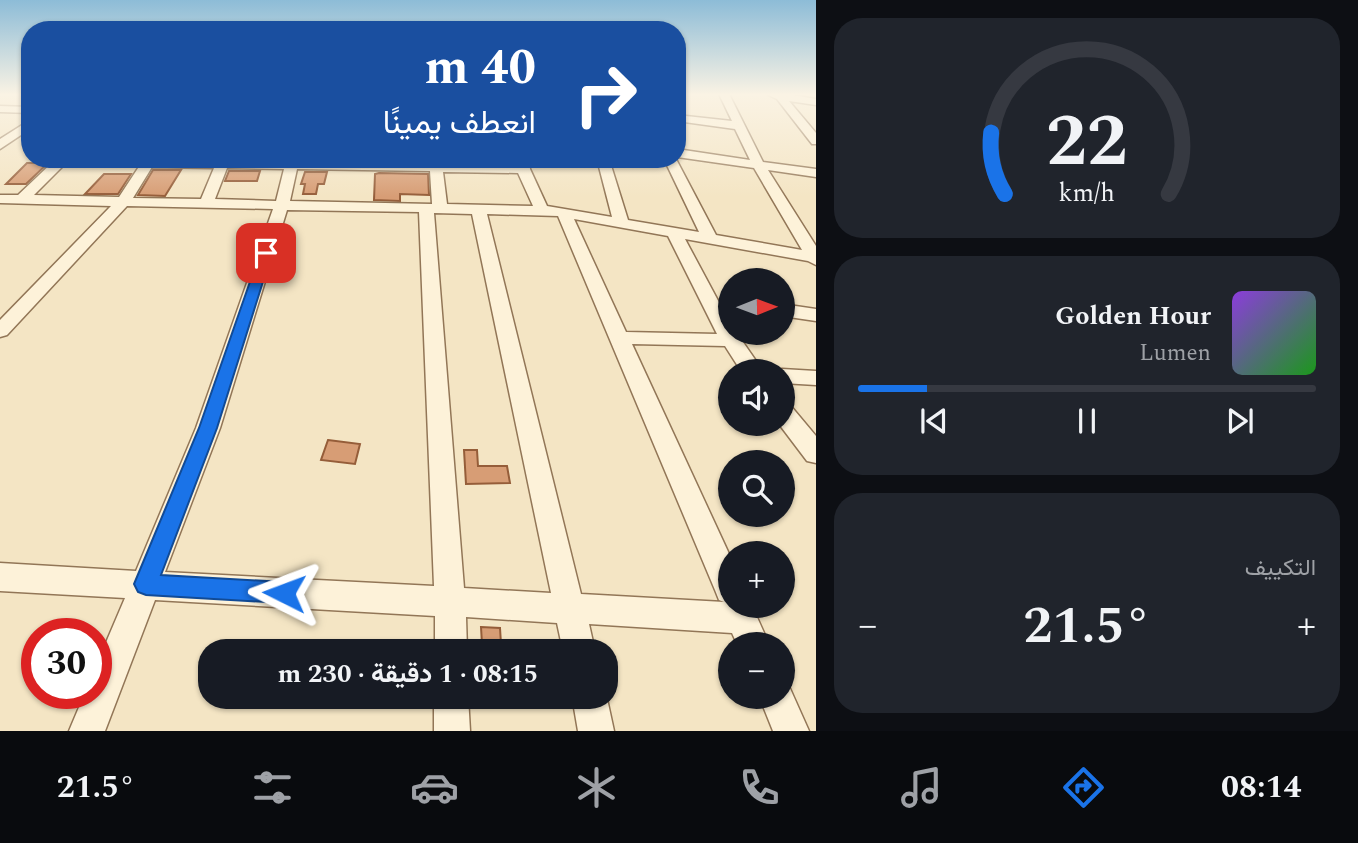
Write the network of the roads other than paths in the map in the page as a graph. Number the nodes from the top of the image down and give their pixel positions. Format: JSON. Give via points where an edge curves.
{"nodes":[{"id":1,"x":729,"y":128,"type":"edge"},
{"id":2,"x":742,"y":128,"type":"edge"},
{"id":3,"x":21,"y":130,"type":"edge"},
{"id":4,"x":686,"y":136,"type":"edge"},
{"id":5,"x":686,"y":139,"type":"edge"},
{"id":6,"x":0,"y":145,"type":"edge"},
{"id":7,"x":758,"y":164,"type":"junction"},
{"id":8,"x":55,"y":168,"type":"edge"},
{"id":9,"x":145,"y":168,"type":"edge"},
{"id":10,"x":221,"y":168,"type":"edge"},
{"id":11,"x":291,"y":168,"type":"edge"},
{"id":12,"x":436,"y":168,"type":"edge"},
{"id":13,"x":526,"y":168,"type":"edge"},
{"id":14,"x":606,"y":168,"type":"edge"},
{"id":15,"x":675,"y":168,"type":"edge"},
{"id":16,"x":816,"y":173,"type":"edge"},
{"id":17,"x":0,"y":198,"type":"edge"},
{"id":18,"x":22,"y":199,"type":"junction"},
{"id":19,"x":124,"y":201,"type":"junction"},
{"id":20,"x":207,"y":202,"type":"junction"},
{"id":21,"x":282,"y":204,"type":"junction"},
{"id":22,"x":433,"y":208,"type":"junction"},
{"id":23,"x":478,"y":209,"type":"junction"},
{"id":24,"x":553,"y":212,"type":"junction"},
{"id":25,"x":621,"y":223,"type":"junction"},
{"id":26,"x":674,"y":233,"type":"junction"},
{"id":27,"x":711,"y":240,"type":"junction"},
{"id":28,"x":815,"y":258,"type":"edge"},
{"id":29,"x":706,"y":299,"type":"junction"},
{"id":30,"x":718,"y":301,"type":"edge"},
{"id":31,"x":795,"y":312,"type":"edge"},
{"id":32,"x":816,"y":316,"type":"edge"},
{"id":33,"x":718,"y":320,"type":"edge"},
{"id":34,"x":0,"y":331,"type":"edge"},
{"id":35,"x":620,"y":338,"type":"junction"},
{"id":36,"x":718,"y":340,"type":"edge"},
{"id":37,"x":795,"y":376,"type":"edge"},
{"id":38,"x":816,"y":377,"type":"edge"},
{"id":39,"x":795,"y":427,"type":"edge"},
{"id":40,"x":816,"y":454,"type":"edge"},
{"id":41,"x":718,"y":563,"type":"edge"},
{"id":42,"x":0,"y":577,"type":"edge"},
{"id":43,"x":146,"y":584,"type":"junction"},
{"id":44,"x":450,"y":602,"type":"junction"},
{"id":45,"x":570,"y":609,"type":"junction"},
{"id":46,"x":718,"y":613,"type":"edge"},
{"id":47,"x":451,"y":639,"type":"edge"},
{"id":48,"x":576,"y":639,"type":"edge"},
{"id":49,"x":451,"y":709,"type":"edge"},
{"id":50,"x":592,"y":709,"type":"edge"},
{"id":51,"x":782,"y":709,"type":"edge"},
{"id":52,"x":87,"y":731,"type":"edge"},
{"id":53,"x":452,"y":731,"type":"edge"},
{"id":54,"x":596,"y":731,"type":"edge"},
{"id":55,"x":791,"y":731,"type":"edge"}],
"edges":[{"from":1,"to":4,"type":"street"},
{"from":2,"to":7,"type":"street"},
{"from":3,"to":6,"type":"street"},
{"from":5,"to":7,"type":"street"},
{"from":7,"to":16,"type":"street"},
{"from":7,"to":28,"type":"street"},
{"from":8,"to":18,"type":"street"},
{"from":9,"to":19,"type":"street"},
{"from":10,"to":20,"type":"street"},
{"from":11,"to":21,"type":"street"},
{"from":12,"to":22,"type":"street"},
{"from":13,"to":24,"type":"street"},
{"from":14,"to":25,"type":"street"},
{"from":15,"to":27,"type":"street"},
{"from":17,"to":18,"type":"street"},
{"from":18,"to":19,"type":"street"},
{"from":19,"to":20,"type":"street"},
{"from":19,"to":34,"type":"street"},
{"from":20,"to":21,"type":"street"},
{"from":21,"to":22,"type":"street"},
{"from":21,"to":43,"type":"street","via":[[208,428]]},
{"from":22,"to":23,"type":"street"},
{"from":22,"to":44,"type":"street"},
{"from":23,"to":24,"type":"street"},
{"from":23,"to":45,"type":"street"},
{"from":24,"to":25,"type":"street"},
{"from":24,"to":35,"type":"street"},
{"from":25,"to":26,"type":"street"},
{"from":26,"to":27,"type":"street"},
{"from":26,"to":29,"type":"street"},
{"from":27,"to":28,"type":"street"},
{"from":29,"to":30,"type":"street"},
{"from":29,"to":33,"type":"street"},
{"from":31,"to":32,"type":"street"},
{"from":35,"to":36,"type":"street"},
{"from":35,"to":41,"type":"street"},
{"from":37,"to":38,"type":"street"},
{"from":39,"to":40,"type":"street"},
{"from":42,"to":43,"type":"street"},
{"from":43,"to":44,"type":"street"},
{"from":43,"to":52,"type":"street"},
{"from":44,"to":45,"type":"street"},
{"from":44,"to":47,"type":"street"},
{"from":45,"to":46,"type":"street"},
{"from":45,"to":48,"type":"street"},
{"from":49,"to":53,"type":"street"},
{"from":50,"to":54,"type":"street"},
{"from":51,"to":55,"type":"street"}]}
